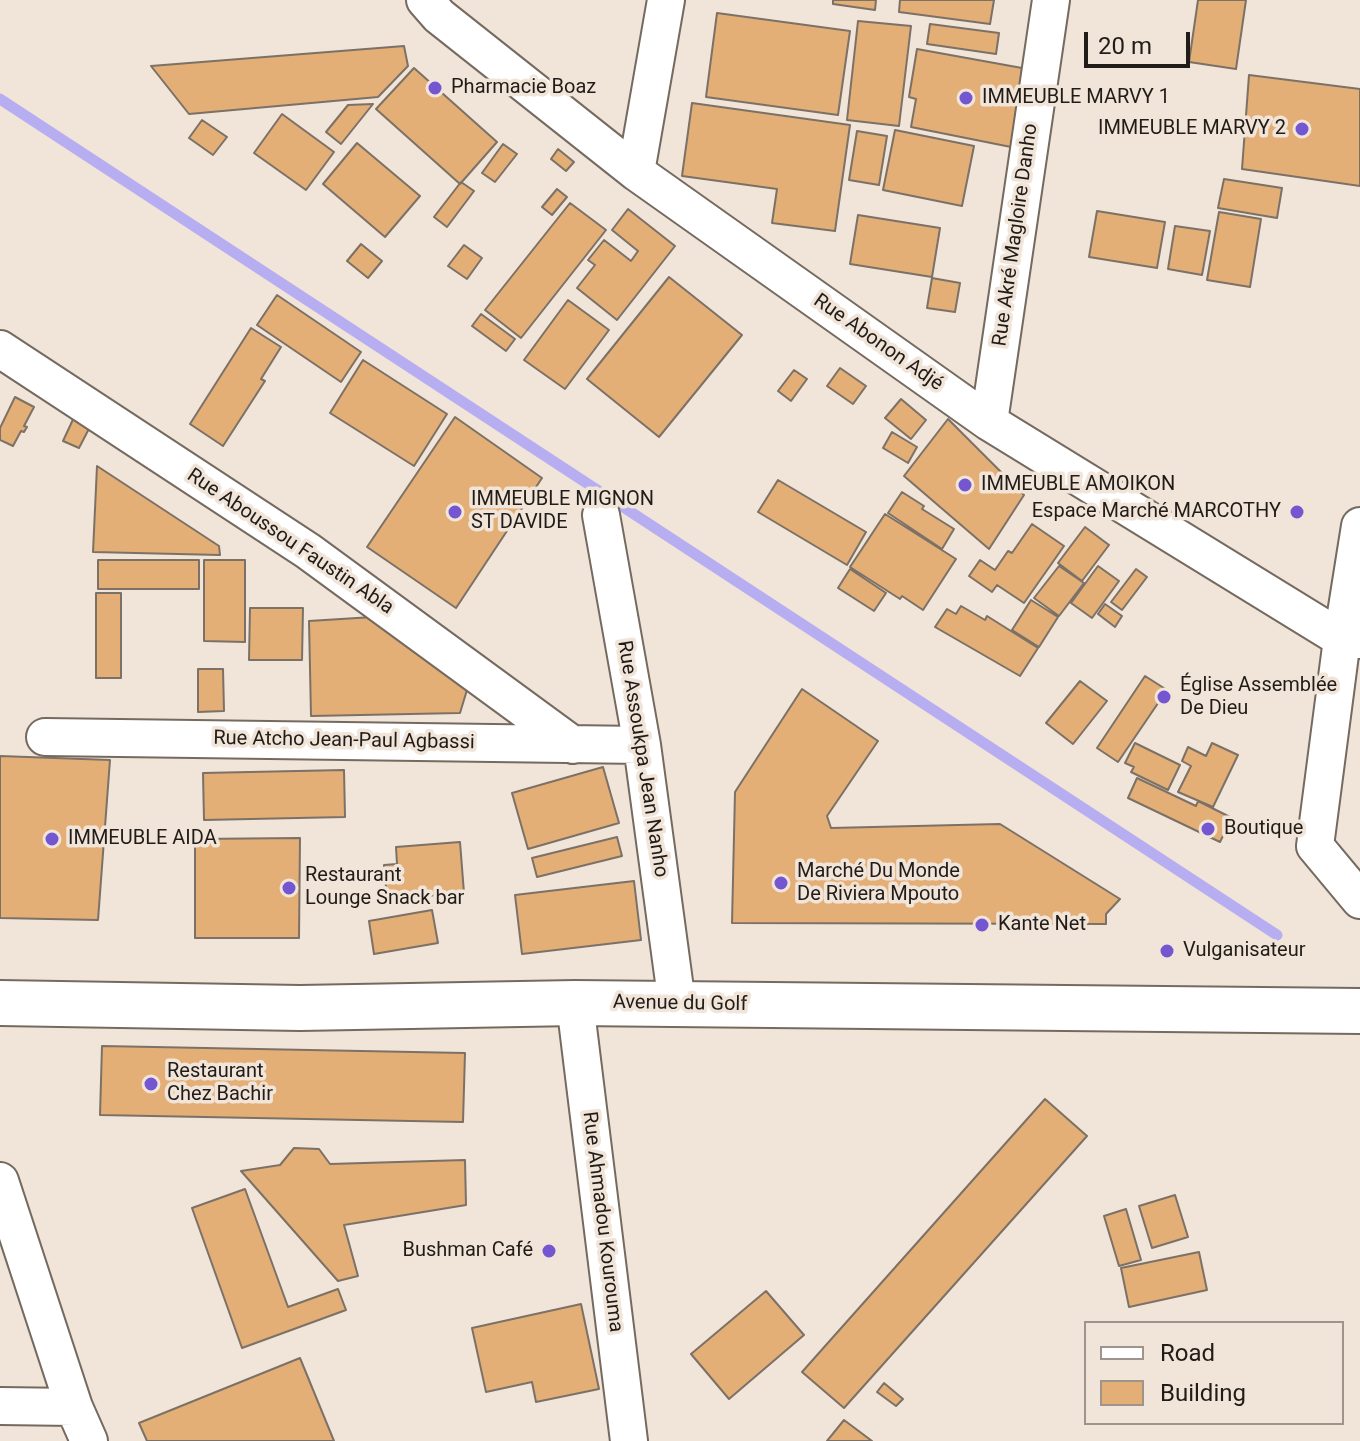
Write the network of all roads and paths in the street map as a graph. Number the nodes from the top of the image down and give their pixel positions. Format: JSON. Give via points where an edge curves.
{"nodes":[{"id":1,"x":425,"y":0,"type":"edge"},
{"id":2,"x":666,"y":0,"type":"edge"},
{"id":3,"x":1051,"y":0,"type":"edge"},
{"id":4,"x":636,"y":172,"type":"junction"},
{"id":5,"x":0,"y":349,"type":"edge"},
{"id":6,"x":989,"y":422,"type":"junction"},
{"id":7,"x":601,"y":515,"type":"dead end"},
{"id":8,"x":1360,"y":526,"type":"edge"},
{"id":9,"x":1351,"y":639,"type":"edge"},
{"id":10,"x":45,"y":737,"type":"dead end"},
{"id":11,"x":573,"y":745,"type":"junction"},
{"id":12,"x":642,"y":745,"type":"junction"},
{"id":13,"x":1360,"y":900,"type":"edge"},
{"id":14,"x":0,"y":1003,"type":"edge"},
{"id":15,"x":575,"y":1003,"type":"junction"},
{"id":16,"x":677,"y":1004,"type":"junction"},
{"id":17,"x":1360,"y":1011,"type":"edge"},
{"id":18,"x":0,"y":1181,"type":"edge"},
{"id":19,"x":0,"y":1406,"type":"edge"},
{"id":20,"x":74,"y":1407,"type":"junction"},
{"id":21,"x":89,"y":1441,"type":"edge"},
{"id":22,"x":629,"y":1441,"type":"edge"}],
"edges":[{"from":1,"to":4,"type":"street","name":"Rue Abonon Adjé"},
{"from":2,"to":4,"type":"street"},
{"from":3,"to":6,"type":"street","name":"Rue Akré Magloire Danho"},
{"from":4,"to":6,"type":"street","name":"Rue Abonon Adjé"},
{"from":5,"to":11,"type":"street","name":"Rue Aboussou Faustin Abla","via":[[308,551]]},
{"from":6,"to":9,"type":"street","name":"Rue Abonon Adjé"},
{"from":7,"to":12,"type":"street","name":"Rue Assoukpa Jean Nanho"},
{"from":8,"to":9,"type":"street"},
{"from":9,"to":13,"type":"street","via":[[1315,846]]},
{"from":10,"to":11,"type":"street","name":"Rue Atcho Jean-Paul Agbassi"},
{"from":11,"to":12,"type":"street","name":"Rue Atcho Jean-Paul Agbassi"},
{"from":12,"to":16,"type":"street","name":"Rue Assoukpa Jean Nanho"},
{"from":14,"to":15,"type":"main road","name":"Avenue du Golf","via":[[300,1008]]},
{"from":15,"to":16,"type":"main road","name":"Avenue du Golf"},
{"from":15,"to":22,"type":"street","name":"Rue Ahmadou Kourouma"},
{"from":16,"to":17,"type":"main road","name":"Avenue du Golf"},
{"from":18,"to":20,"type":"street"},
{"from":19,"to":20,"type":"street"},
{"from":20,"to":21,"type":"street"}]}
